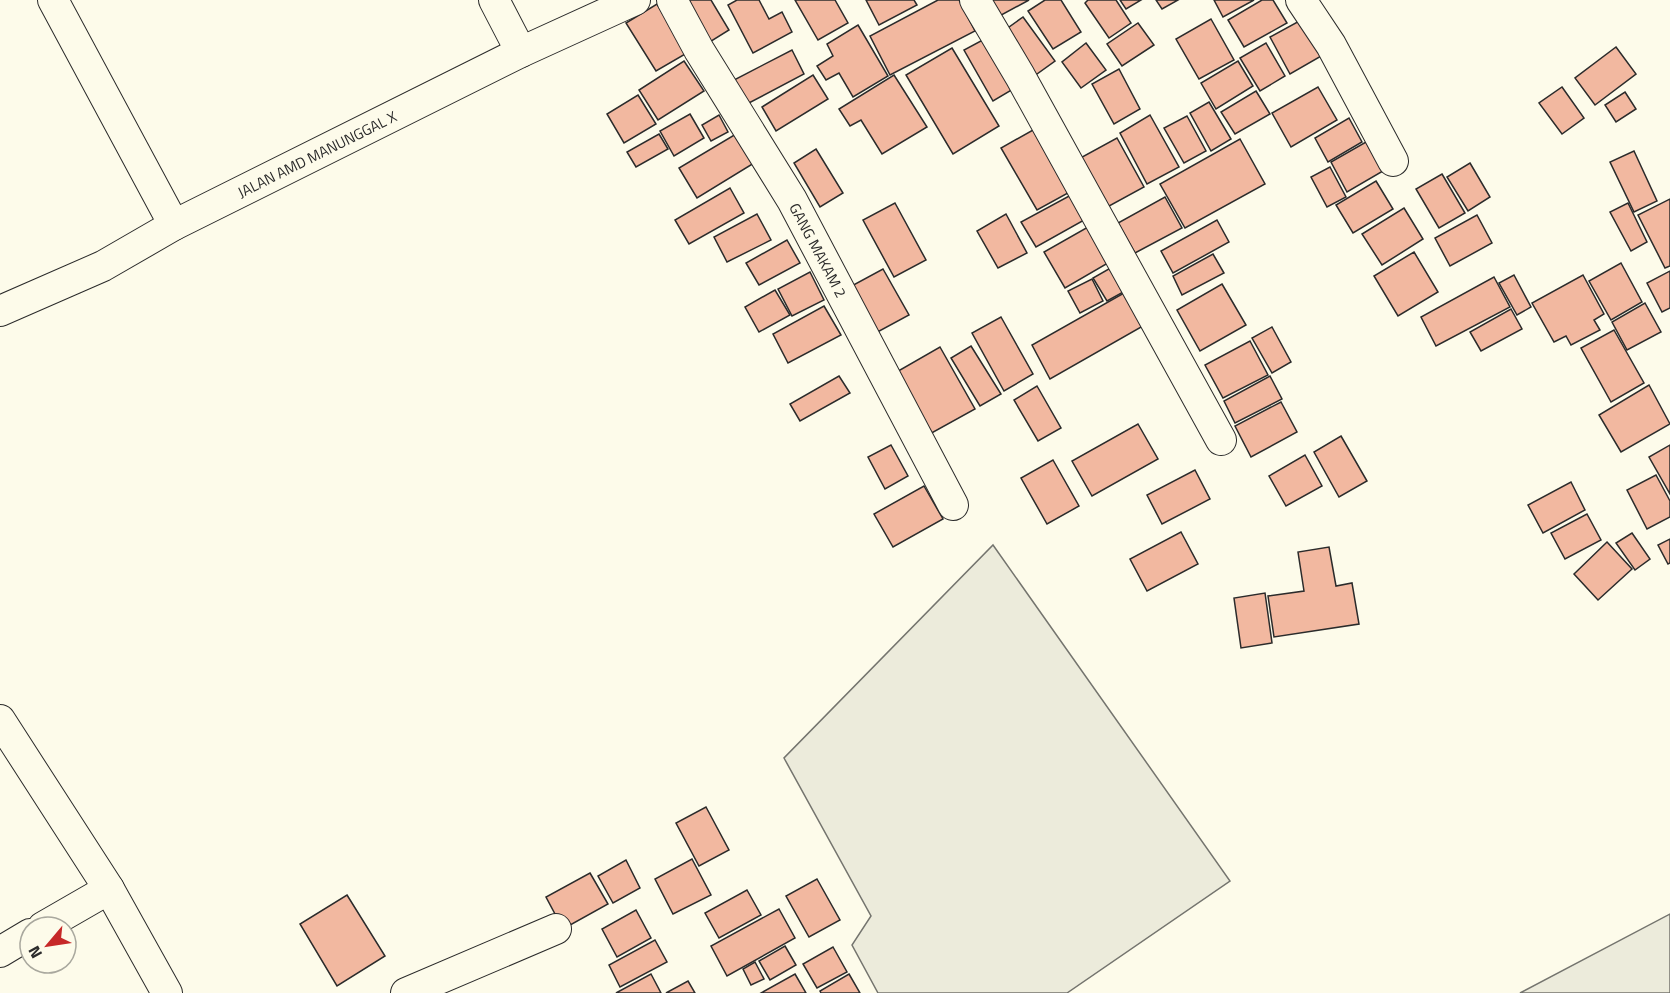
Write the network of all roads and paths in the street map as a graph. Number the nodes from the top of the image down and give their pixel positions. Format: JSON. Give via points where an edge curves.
{"nodes":[{"id":1,"x":52,"y":0,"type":"edge"},
{"id":2,"x":494,"y":0,"type":"edge"},
{"id":3,"x":635,"y":0,"type":"edge"},
{"id":4,"x":672,"y":0,"type":"edge"},
{"id":5,"x":975,"y":0,"type":"edge"},
{"id":6,"x":1301,"y":0,"type":"edge"},
{"id":7,"x":521,"y":52,"type":"junction"},
{"id":8,"x":1393,"y":160,"type":"dead end"},
{"id":9,"x":174,"y":225,"type":"junction"},
{"id":10,"x":0,"y":311,"type":"edge"},
{"id":11,"x":1221,"y":440,"type":"dead end"},
{"id":12,"x":952,"y":505,"type":"dead end"},
{"id":13,"x":0,"y":720,"type":"edge"},
{"id":14,"x":8,"y":752,"type":"edge"},
{"id":15,"x":109,"y":889,"type":"junction"},
{"id":16,"x":64,"y":915,"type":"edge"},
{"id":17,"x":556,"y":930,"type":"dead end"},
{"id":18,"x":18,"y":941,"type":"edge"},
{"id":19,"x":0,"y":952,"type":"edge"},
{"id":20,"x":167,"y":993,"type":"edge"},
{"id":21,"x":406,"y":993,"type":"edge"}],
"edges":[{"from":1,"to":9,"type":"street"},
{"from":2,"to":7,"type":"street"},
{"from":3,"to":7,"type":"street","name":"JALAN AMD MANUNGGAL X"},
{"from":4,"to":12,"type":"street","name":"GANG MAKAM 2","via":[[792,200]]},
{"from":5,"to":11,"type":"street"},
{"from":6,"to":8,"type":"street","via":[[1331,45]]},
{"from":7,"to":9,"type":"street","name":"JALAN AMD MANUNGGAL X"},
{"from":9,"to":10,"type":"street","name":"JALAN AMD MANUNGGAL X","via":[[103,266]]},
{"from":13,"to":14,"type":"street"},
{"from":14,"to":15,"type":"street"},
{"from":15,"to":16,"type":"street"},
{"from":15,"to":20,"type":"street"},
{"from":17,"to":21,"type":"street"},
{"from":18,"to":19,"type":"street"}]}
